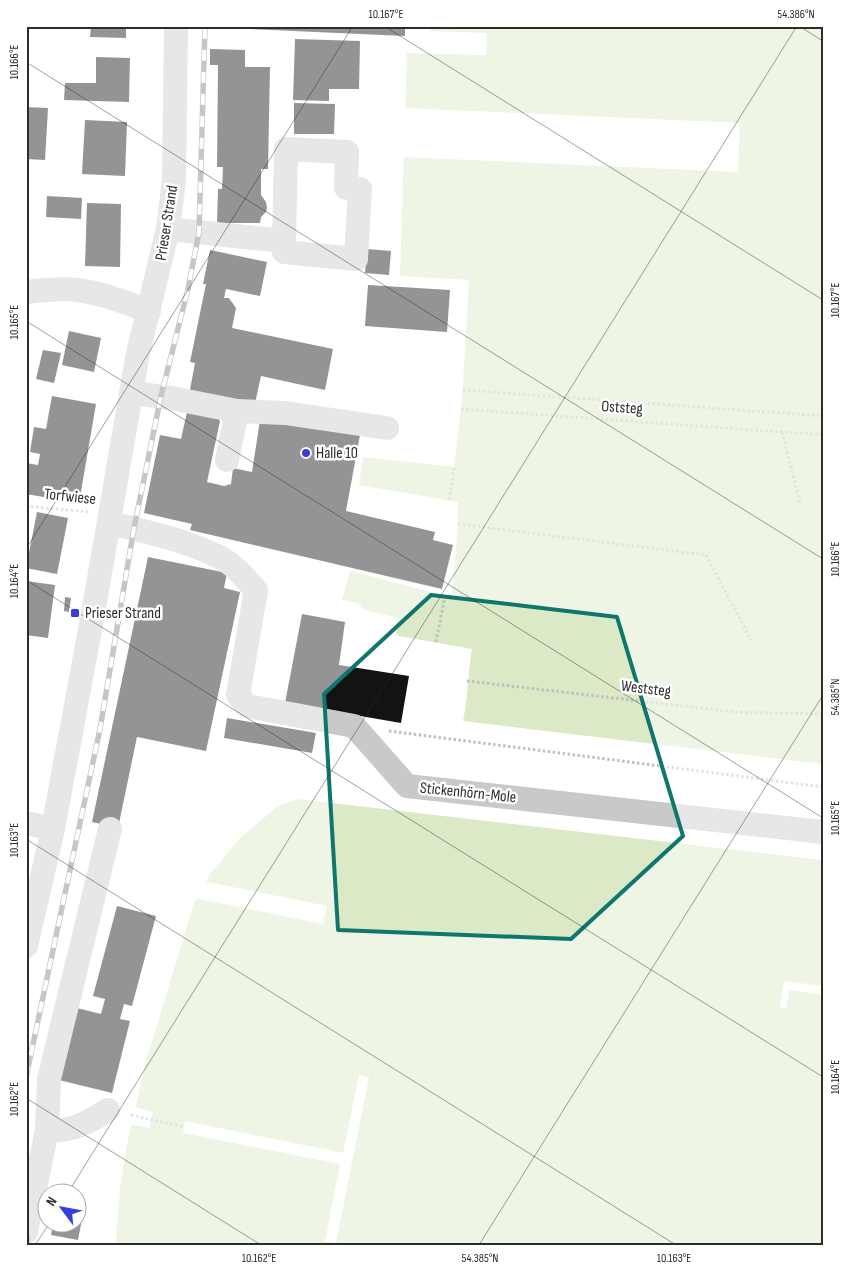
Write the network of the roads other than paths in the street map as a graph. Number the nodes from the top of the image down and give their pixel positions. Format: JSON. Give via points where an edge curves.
{"nodes":[{"id":1,"x":176,"y":26,"type":"edge"},
{"id":2,"x":168,"y":229,"type":"junction"},
{"id":3,"x":284,"y":241,"type":"junction"},
{"id":4,"x":26,"y":292,"type":"edge"},
{"id":5,"x":149,"y":311,"type":"junction"},
{"id":6,"x":132,"y":392,"type":"junction"},
{"id":7,"x":237,"y":411,"type":"junction"},
{"id":8,"x":387,"y":428,"type":"dead end"},
{"id":9,"x":227,"y":460,"type":"dead end"},
{"id":10,"x":110,"y":518,"type":"junction"},
{"id":11,"x":26,"y":823,"type":"edge"},
{"id":12,"x":53,"y":829,"type":"junction"},
{"id":13,"x":110,"y":829,"type":"dead end"},
{"id":14,"x":823,"y":832,"type":"edge"},
{"id":15,"x":26,"y":946,"type":"edge"},
{"id":16,"x":108,"y":1110,"type":"dead end"},
{"id":17,"x":47,"y":1130,"type":"junction"},
{"id":18,"x":26,"y":1232,"type":"edge"}],
"edges":[{"from":1,"to":2,"type":"street","name":"Prieser Strand","via":[[174,180]]},
{"from":2,"to":3,"type":"street"},
{"from":2,"to":5,"type":"street","name":"Prieser Strand"},
{"from":3,"to":3,"type":"street","via":[[284,252],[356,259],[360,188],[346,188],[347,152],[286,148]]},
{"from":4,"to":5,"type":"street","via":[[77,290]]},
{"from":5,"to":6,"type":"street","name":"Prieser Strand"},
{"from":6,"to":7,"type":"street"},
{"from":6,"to":10,"type":"street","name":"Prieser Strand"},
{"from":7,"to":8,"type":"street","via":[[285,412]]},
{"from":7,"to":9,"type":"street"},
{"from":10,"to":12,"type":"street","name":"Prieser Strand"},
{"from":10,"to":14,"type":"street","name":"Stickenhörn-Mole","via":[[206,551],[231,564],[256,590],[238,695],[247,706],[354,726],[407,786]]},
{"from":11,"to":12,"type":"street"},
{"from":12,"to":15,"type":"street","name":"Prieser Strand"},
{"from":13,"to":17,"type":"street","via":[[49,1079]]},
{"from":16,"to":17,"type":"street","via":[[72,1129]]},
{"from":17,"to":18,"type":"street"}]}
